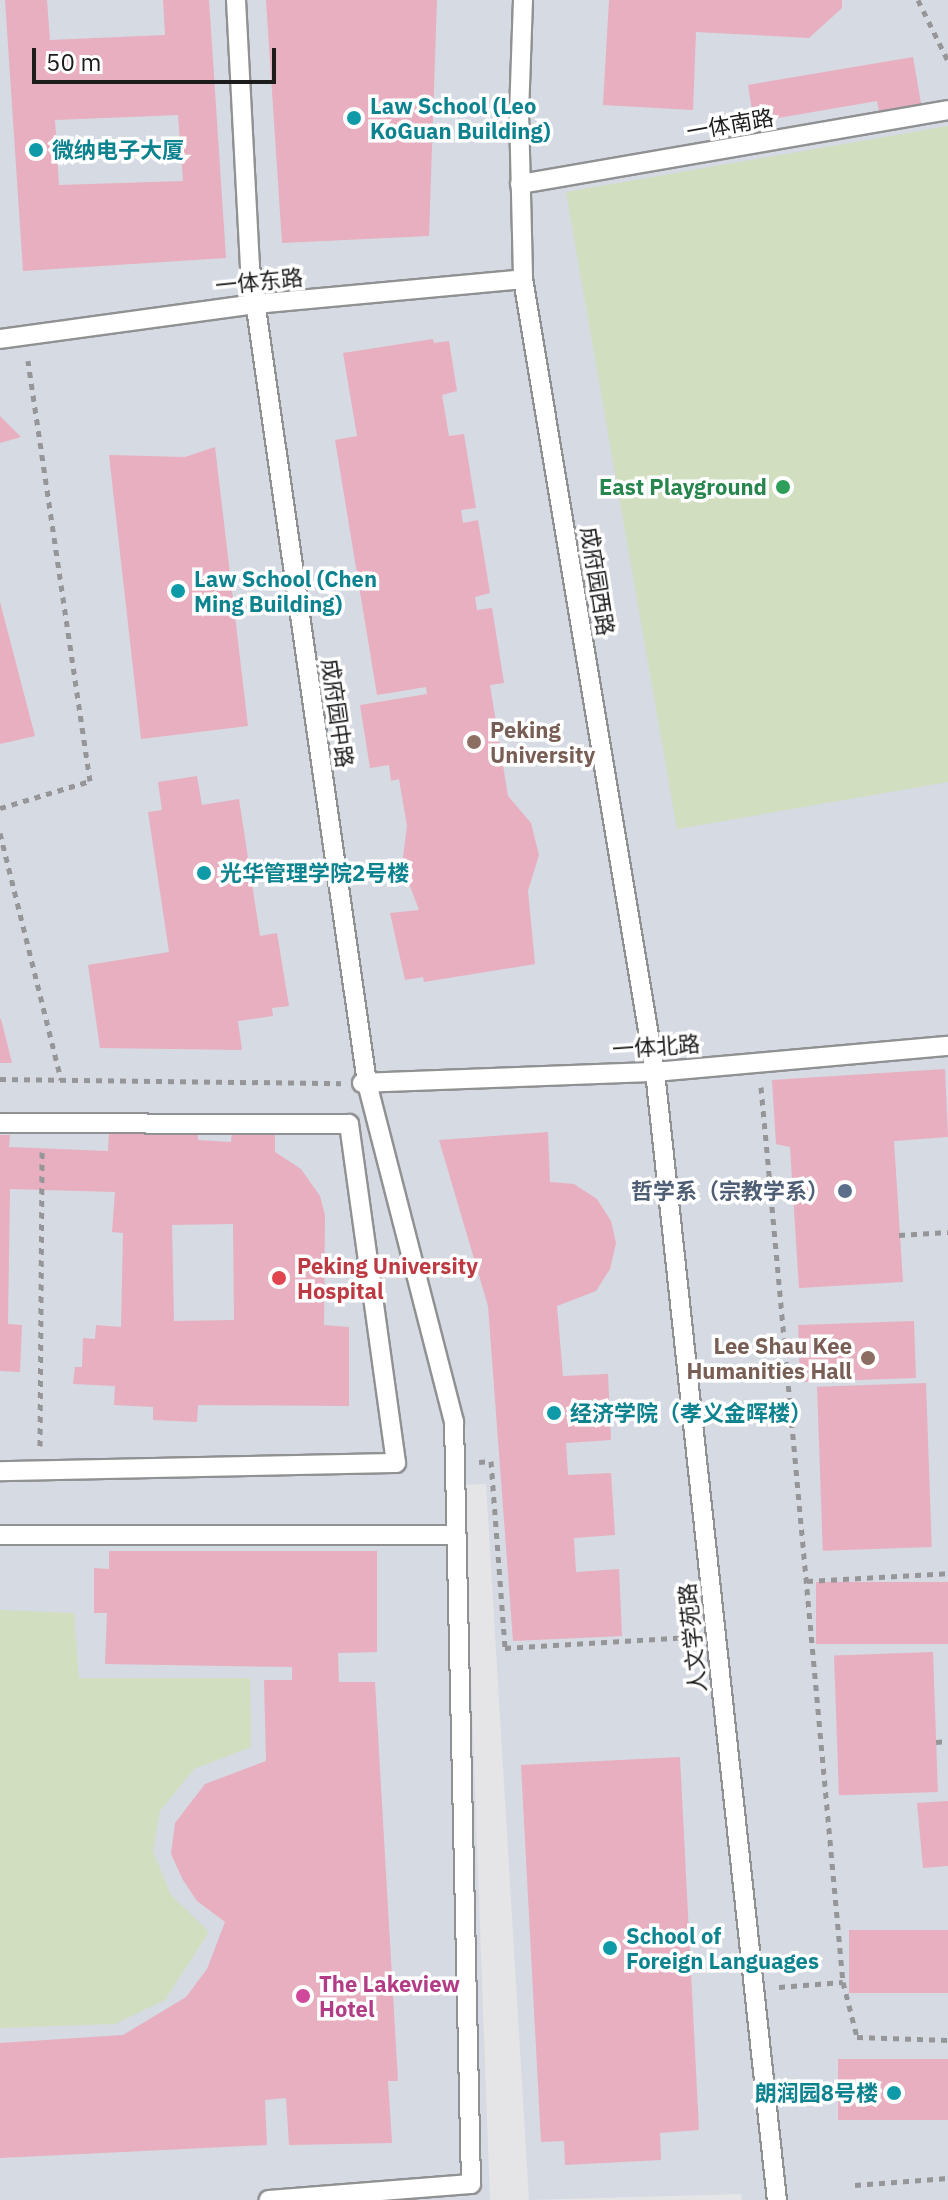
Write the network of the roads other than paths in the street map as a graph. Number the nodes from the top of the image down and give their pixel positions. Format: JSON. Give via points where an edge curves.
{"nodes":[{"id":1,"x":236,"y":0,"type":"edge"},
{"id":2,"x":523,"y":0,"type":"edge"},
{"id":3,"x":948,"y":110,"type":"edge"},
{"id":4,"x":520,"y":184,"type":"junction"},
{"id":5,"x":523,"y":279,"type":"junction"},
{"id":6,"x":256,"y":304,"type":"junction"},
{"id":7,"x":0,"y":339,"type":"edge"},
{"id":8,"x":948,"y":1046,"type":"edge"},
{"id":9,"x":655,"y":1072,"type":"junction"},
{"id":10,"x":364,"y":1083,"type":"junction"},
{"id":11,"x":0,"y":1123,"type":"edge"},
{"id":12,"x":0,"y":1471,"type":"edge"},
{"id":13,"x":0,"y":1535,"type":"edge"},
{"id":14,"x":455,"y":1535,"type":"junction"},
{"id":15,"x":269,"y":2200,"type":"edge"},
{"id":16,"x":777,"y":2200,"type":"edge"}],
"edges":[{"from":1,"to":6,"type":"lane","name":"成府园中路"},
{"from":2,"to":4,"type":"lane","name":"成府园西路"},
{"from":3,"to":4,"type":"lane","name":"一体南路"},
{"from":4,"to":5,"type":"lane","name":"成府园西路"},
{"from":5,"to":6,"type":"lane","name":"一体东路"},
{"from":5,"to":9,"type":"lane","name":"成府园西路"},
{"from":6,"to":7,"type":"lane","name":"一体东路"},
{"from":6,"to":10,"type":"lane","name":"成府园中路"},
{"from":8,"to":9,"type":"lane","name":"一体北路"},
{"from":9,"to":10,"type":"lane","name":"一体北路"},
{"from":9,"to":16,"type":"lane","name":"人文学苑路"},
{"from":10,"to":14,"type":"lane","name":"成府园中路","via":[[454,1422]]},
{"from":11,"to":12,"type":"lane","via":[[349,1124],[396,1463]]},
{"from":13,"to":14,"type":"lane"},
{"from":14,"to":15,"type":"lane","name":"成府园中路","via":[[471,2184]]}]}
